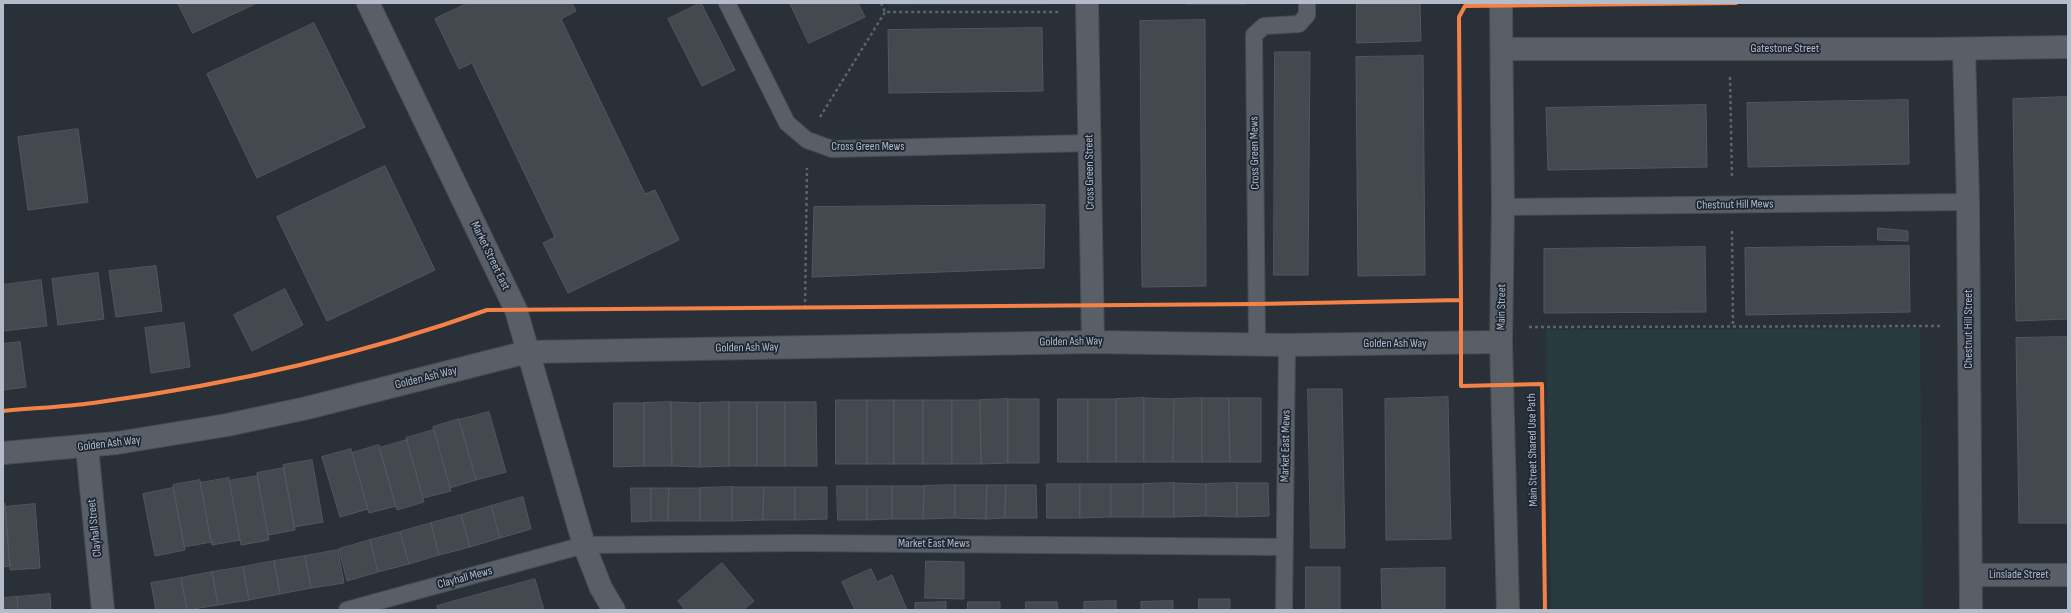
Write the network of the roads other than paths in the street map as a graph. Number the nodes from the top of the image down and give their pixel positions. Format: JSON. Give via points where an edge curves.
{"nodes":[{"id":1,"x":727,"y":3,"type":"edge"},
{"id":2,"x":1306,"y":3,"type":"edge"},
{"id":3,"x":1501,"y":3,"type":"edge"},
{"id":4,"x":370,"y":4,"type":"edge"},
{"id":5,"x":1087,"y":8,"type":"edge"},
{"id":6,"x":2068,"y":47,"type":"edge"},
{"id":7,"x":1502,"y":49,"type":"junction"},
{"id":8,"x":1964,"y":49,"type":"junction"},
{"id":9,"x":1090,"y":143,"type":"junction"},
{"id":10,"x":1968,"y":202,"type":"junction"},
{"id":11,"x":1503,"y":207,"type":"junction"},
{"id":12,"x":1502,"y":334,"type":"junction"},
{"id":13,"x":1093,"y":342,"type":"junction"},
{"id":14,"x":1257,"y":344,"type":"junction"},
{"id":15,"x":1287,"y":345,"type":"junction"},
{"id":16,"x":527,"y":352,"type":"junction"},
{"id":17,"x":87,"y":447,"type":"junction"},
{"id":18,"x":3,"y":453,"type":"edge"},
{"id":19,"x":584,"y":546,"type":"junction"},
{"id":20,"x":1284,"y":547,"type":"junction"},
{"id":21,"x":1971,"y":575,"type":"junction"},
{"id":22,"x":2068,"y":575,"type":"edge"},
{"id":23,"x":103,"y":610,"type":"edge"},
{"id":24,"x":347,"y":610,"type":"edge"},
{"id":25,"x":614,"y":610,"type":"edge"},
{"id":26,"x":1284,"y":610,"type":"edge"},
{"id":27,"x":1508,"y":610,"type":"edge"},
{"id":28,"x":1971,"y":610,"type":"edge"}],
"edges":[{"from":1,"to":9,"type":"lane","name":"Cross Green Mews","via":[[787,123],[806,140],[832,149]]},
{"from":2,"to":14,"type":"lane","name":"Cross Green Mews","via":[[1307,15],[1299,24],[1264,26],[1254,34]]},
{"from":3,"to":7,"type":"street","name":"Main Street"},
{"from":4,"to":16,"type":"street","name":"Market Street East","via":[[516,310]]},
{"from":5,"to":9,"type":"street","name":"Cross Green Street"},
{"from":6,"to":8,"type":"street","name":"Gatestone Street"},
{"from":7,"to":8,"type":"street","name":"Gatestone Street"},
{"from":7,"to":11,"type":"street","name":"Main Street"},
{"from":8,"to":10,"type":"street","name":"Chestnut Hill Street"},
{"from":9,"to":13,"type":"street","name":"Cross Green Street"},
{"from":10,"to":11,"type":"lane","name":"Chestnut Hill Mews"},
{"from":10,"to":21,"type":"street","name":"Chestnut Hill Street"},
{"from":11,"to":12,"type":"street","name":"Main Street"},
{"from":12,"to":15,"type":"street","name":"Golden Ash Way"},
{"from":12,"to":27,"type":"street","name":"Main Street"},
{"from":13,"to":14,"type":"street","name":"Golden Ash Way"},
{"from":13,"to":16,"type":"street","name":"Golden Ash Way"},
{"from":14,"to":15,"type":"street","name":"Golden Ash Way"},
{"from":15,"to":20,"type":"lane","name":"Market East Mews"},
{"from":16,"to":17,"type":"street","name":"Golden Ash Way","via":[[307,408],[196,431]]},
{"from":16,"to":19,"type":"street","name":"Market Street East"},
{"from":17,"to":18,"type":"street","name":"Golden Ash Way"},
{"from":17,"to":23,"type":"street","name":"Clayhall Street"},
{"from":19,"to":20,"type":"lane","name":"Market East Mews","via":[[799,543]]},
{"from":19,"to":24,"type":"lane","name":"Clayhall Mews"},
{"from":19,"to":25,"type":"street","name":"Market Street East","via":[[601,588]]},
{"from":20,"to":26,"type":"lane","name":"Market East Mews"},
{"from":21,"to":22,"type":"street","name":"Linslade Street"},
{"from":21,"to":28,"type":"street","name":"Chestnut Hill Street"}]}
